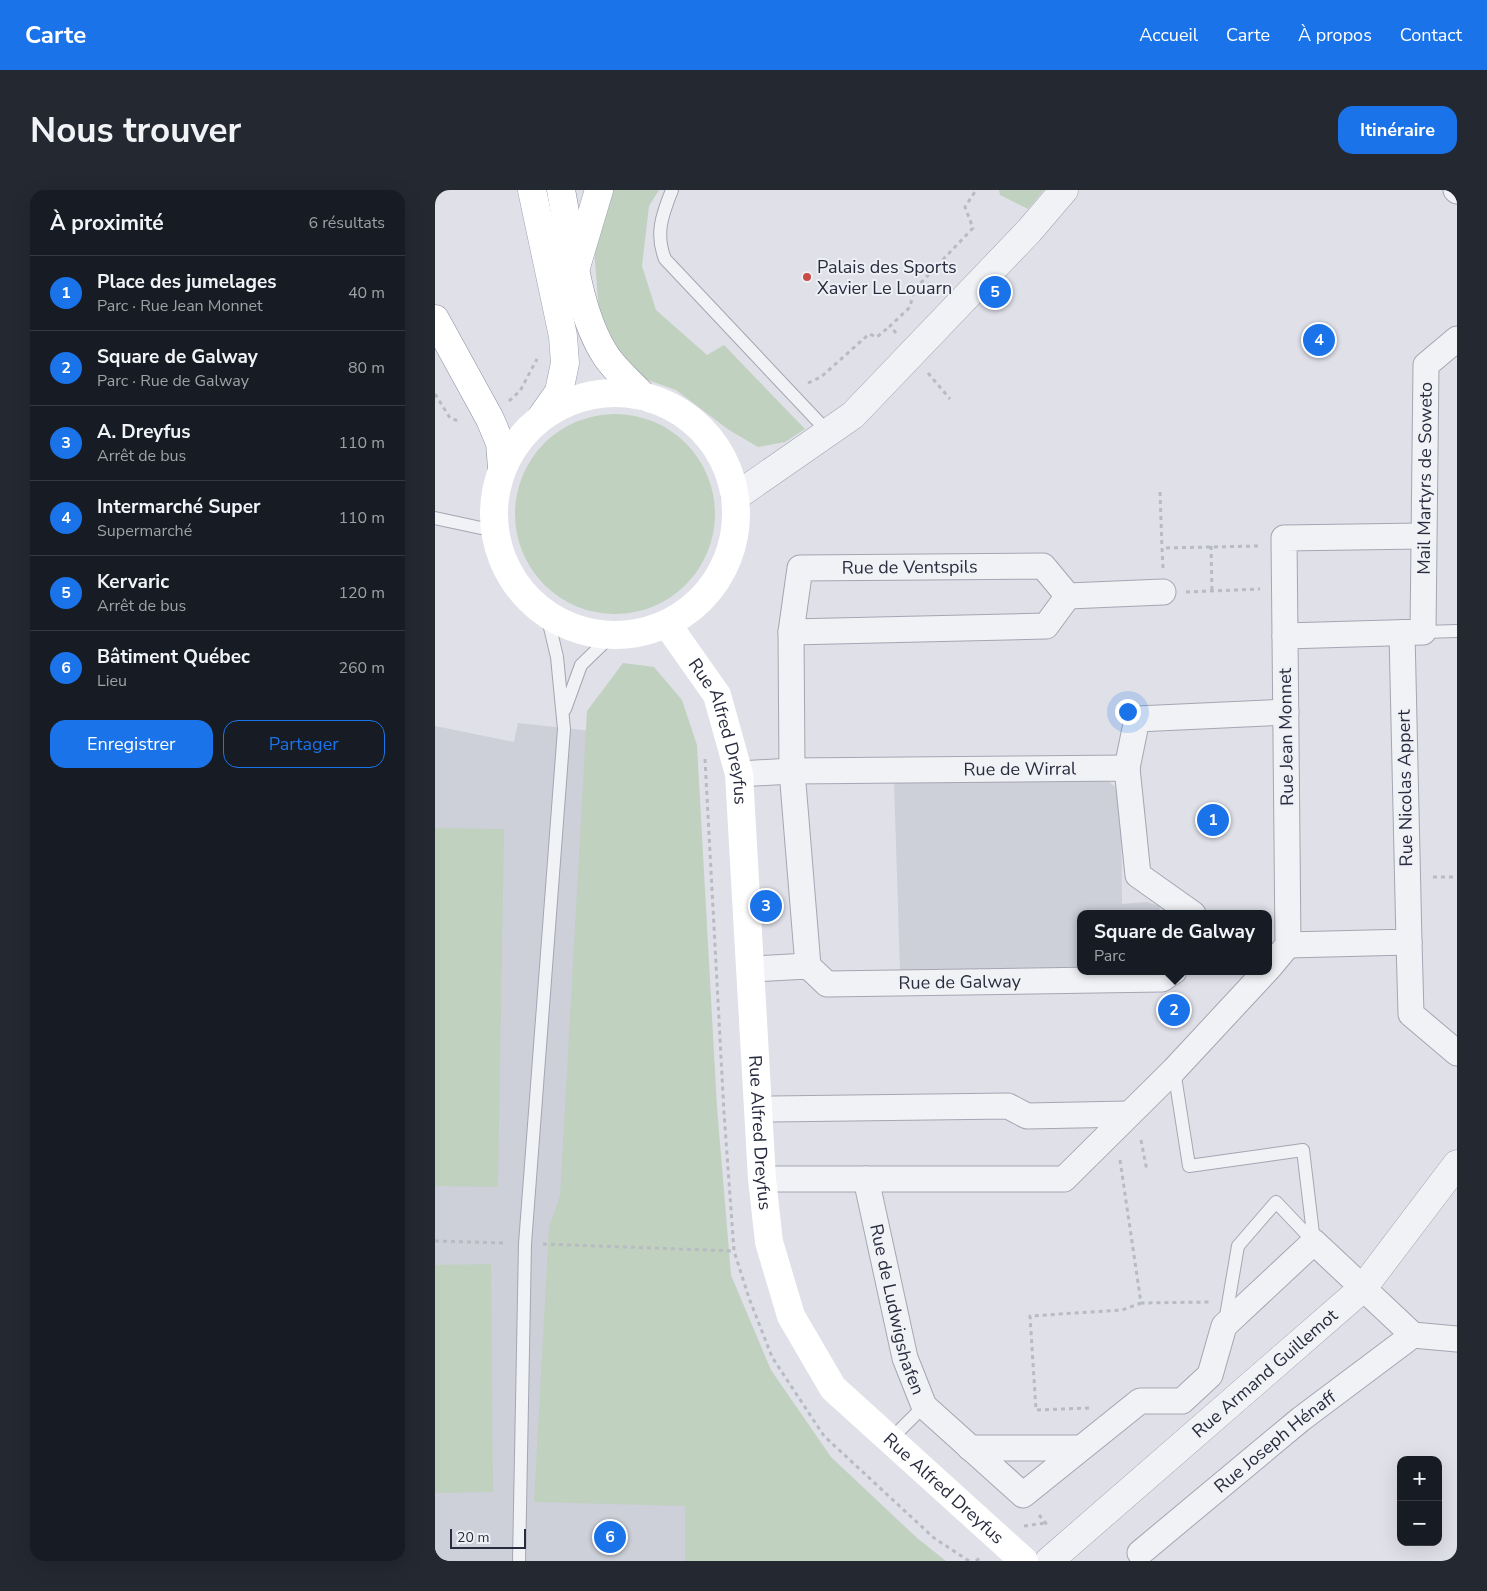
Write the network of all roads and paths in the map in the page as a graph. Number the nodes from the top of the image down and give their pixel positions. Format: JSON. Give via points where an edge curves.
{"nodes":[{"id":1,"x":532,"y":190,"type":"edge"},
{"id":2,"x":561,"y":190,"type":"edge"},
{"id":3,"x":599,"y":190,"type":"edge"},
{"id":4,"x":673,"y":190,"type":"edge"},
{"id":5,"x":976,"y":190,"type":"edge"},
{"id":6,"x":1064,"y":190,"type":"edge"},
{"id":7,"x":1078,"y":190,"type":"edge"},
{"id":8,"x":1029,"y":231,"type":"junction"},
{"id":9,"x":576,"y":267,"type":"junction"},
{"id":10,"x":435,"y":319,"type":"edge"},
{"id":11,"x":890,"y":326,"type":"junction"},
{"id":12,"x":1457,"y":340,"type":"edge"},
{"id":13,"x":540,"y":354,"type":"dead end"},
{"id":14,"x":913,"y":354,"type":"junction"},
{"id":15,"x":930,"y":375,"type":"dead end"},
{"id":16,"x":791,"y":392,"type":"junction"},
{"id":17,"x":643,"y":396,"type":"junction"},
{"id":18,"x":950,"y":399,"type":"dead end"},
{"id":19,"x":542,"y":416,"type":"junction"},
{"id":20,"x":490,"y":419,"type":"junction"},
{"id":21,"x":828,"y":432,"type":"junction"},
{"id":22,"x":502,"y":468,"type":"junction"},
{"id":23,"x":1160,"y":492,"type":"dead end"},
{"id":24,"x":735,"y":497,"type":"junction"},
{"id":25,"x":435,"y":518,"type":"edge"},
{"id":26,"x":495,"y":530,"type":"junction"},
{"id":27,"x":1422,"y":536,"type":"junction"},
{"id":28,"x":1211,"y":546,"type":"junction"},
{"id":29,"x":1162,"y":548,"type":"junction"},
{"id":30,"x":1259,"y":554,"type":"dead end"},
{"id":31,"x":1260,"y":580,"type":"dead end"},
{"id":32,"x":1212,"y":591,"type":"junction"},
{"id":33,"x":1163,"y":592,"type":"junction"},
{"id":34,"x":1068,"y":596,"type":"junction"},
{"id":35,"x":547,"y":615,"type":"junction"},
{"id":36,"x":667,"y":624,"type":"junction"},
{"id":37,"x":791,"y":632,"type":"junction"},
{"id":38,"x":1457,"y":632,"type":"edge"},
{"id":39,"x":1412,"y":633,"type":"junction"},
{"id":40,"x":611,"y":636,"type":"junction"},
{"id":41,"x":1285,"y":636,"type":"junction"},
{"id":42,"x":564,"y":712,"type":"junction"},
{"id":43,"x":1286,"y":712,"type":"junction"},
{"id":44,"x":1127,"y":768,"type":"junction"},
{"id":45,"x":792,"y":771,"type":"junction"},
{"id":46,"x":739,"y":774,"type":"junction"},
{"id":47,"x":1187,"y":910,"type":"edge"},
{"id":48,"x":1409,"y":942,"type":"junction"},
{"id":49,"x":1288,"y":945,"type":"junction"},
{"id":50,"x":1272,"y":964,"type":"edge"},
{"id":51,"x":808,"y":966,"type":"junction"},
{"id":52,"x":751,"y":969,"type":"junction"},
{"id":53,"x":1168,"y":975,"type":"edge"},
{"id":54,"x":1262,"y":975,"type":"edge"},
{"id":55,"x":1457,"y":1053,"type":"edge"},
{"id":56,"x":1174,"y":1070,"type":"junction"},
{"id":57,"x":772,"y":1109,"type":"dead end"},
{"id":58,"x":1127,"y":1114,"type":"junction"},
{"id":59,"x":1118,"y":1152,"type":"dead end"},
{"id":60,"x":1457,"y":1164,"type":"edge"},
{"id":61,"x":762,"y":1179,"type":"junction"},
{"id":62,"x":867,"y":1179,"type":"junction"},
{"id":63,"x":435,"y":1240,"type":"edge"},
{"id":64,"x":1314,"y":1242,"type":"junction"},
{"id":65,"x":525,"y":1244,"type":"junction"},
{"id":66,"x":734,"y":1251,"type":"dead end"},
{"id":67,"x":1363,"y":1288,"type":"junction"},
{"id":68,"x":1141,"y":1303,"type":"junction"},
{"id":69,"x":1226,"y":1314,"type":"junction"},
{"id":70,"x":1413,"y":1334,"type":"junction"},
{"id":71,"x":1457,"y":1339,"type":"edge"},
{"id":72,"x":924,"y":1406,"type":"junction"},
{"id":73,"x":1133,"y":1407,"type":"junction"},
{"id":74,"x":891,"y":1439,"type":"junction"},
{"id":75,"x":970,"y":1448,"type":"junction"},
{"id":76,"x":1081,"y":1448,"type":"junction"},
{"id":77,"x":1140,"y":1553,"type":"dead end"},
{"id":78,"x":519,"y":1561,"type":"edge"},
{"id":79,"x":1024,"y":1561,"type":"edge"},
{"id":80,"x":1049,"y":1561,"type":"edge"}],
"edges":[{"from":1,"to":19,"type":"main road","via":[[563,336],[565,363],[559,392]]},
{"from":2,"to":9,"type":"main road"},
{"from":3,"to":9,"type":"main road"},
{"from":4,"to":16,"type":"lane","via":[[664,209],[659,243],[665,259]]},
{"from":5,"to":11,"type":"path","via":[[965,207],[973,228],[914,290],[910,307]]},
{"from":6,"to":8,"type":"street"},
{"from":7,"to":8,"type":"street"},
{"from":8,"to":14,"type":"street"},
{"from":9,"to":17,"type":"main road","via":[[592,330],[607,357]]},
{"from":10,"to":20,"type":"main road"},
{"from":11,"to":14,"type":"path"},
{"from":11,"to":16,"type":"path","via":[[877,337],[869,334],[821,376]]},
{"from":12,"to":27,"type":"street","name":"Mail Martyrs de Soweto","via":[[1426,365]]},
{"from":13,"to":20,"type":"path","via":[[520,391]]},
{"from":14,"to":21,"type":"street","via":[[853,414]]},
{"from":15,"to":18,"type":"path"},
{"from":16,"to":21,"type":"lane"},
{"from":17,"to":19,"type":"main road","via":[[601,393],[561,405]]},
{"from":17,"to":24,"type":"main road","via":[[681,412],[711,440],[731,477]]},
{"from":19,"to":22,"type":"main road","via":[[521,437]]},
{"from":20,"to":22,"type":"main road","via":[[500,444]]},
{"from":21,"to":24,"type":"street"},
{"from":22,"to":26,"type":"main road","via":[[496,490]]},
{"from":23,"to":29,"type":"path"},
{"from":24,"to":36,"type":"main road","via":[[734,539],[718,578],[705,596]]},
{"from":25,"to":26,"type":"lane"},
{"from":26,"to":35,"type":"main road","via":[[507,570],[519,589]]},
{"from":27,"to":39,"type":"street","name":"Mail Martyrs de Soweto"},
{"from":27,"to":41,"type":"street","name":"Rue Jean Monnet","via":[[1284,538]]},
{"from":28,"to":29,"type":"path"},
{"from":28,"to":30,"type":"path","via":[[1259,545]]},
{"from":28,"to":32,"type":"path"},
{"from":29,"to":33,"type":"path"},
{"from":31,"to":32,"type":"path","via":[[1260,589]]},
{"from":32,"to":33,"type":"path"},
{"from":33,"to":34,"type":"street"},
{"from":34,"to":37,"type":"street","via":[[1046,626]]},
{"from":34,"to":37,"type":"street","name":"Rue de Ventspils","via":[[1043,566],[800,568]]},
{"from":35,"to":40,"type":"main road","via":[[569,627]]},
{"from":35,"to":42,"type":"lane","via":[[557,657]]},
{"from":36,"to":40,"type":"main road","via":[[632,635]]},
{"from":36,"to":46,"type":"main road","name":"Rue Alfred Dreyfus","via":[[717,695]]},
{"from":37,"to":45,"type":"street","name":"Rue de Ventspils"},
{"from":38,"to":39,"type":"lane"},
{"from":39,"to":41,"type":"street"},
{"from":39,"to":48,"type":"street","name":"Rue Nicolas Appert"},
{"from":40,"to":42,"type":"lane","via":[[581,665]]},
{"from":41,"to":43,"type":"street","name":"Rue Jean Monnet"},
{"from":42,"to":65,"type":"lane"},
{"from":43,"to":44,"type":"street","via":[[1137,719]]},
{"from":43,"to":49,"type":"street","name":"Rue Jean Monnet"},
{"from":44,"to":45,"type":"street","name":"Rue de Wirral"},
{"from":44,"to":47,"type":"street","via":[[1138,875]]},
{"from":45,"to":46,"type":"street","name":"Rue de Wirral"},
{"from":45,"to":51,"type":"street","name":"Rue de Ventspils"},
{"from":46,"to":52,"type":"main road","name":"Rue Alfred Dreyfus"},
{"from":48,"to":49,"type":"street"},
{"from":48,"to":55,"type":"street","name":"Rue Nicolas Appert","via":[[1411,1014]]},
{"from":49,"to":50,"type":"street"},
{"from":51,"to":52,"type":"street"},
{"from":51,"to":53,"type":"street","name":"Rue de Galway","via":[[827,984],[1162,979]]},
{"from":52,"to":61,"type":"main road","name":"Rue Alfred Dreyfus"},
{"from":54,"to":56,"type":"street"},
{"from":56,"to":58,"type":"street"},
{"from":56,"to":64,"type":"lane","via":[[1189,1166],[1303,1150]]},
{"from":57,"to":58,"type":"street","via":[[1008,1106],[1027,1116]]},
{"from":58,"to":62,"type":"street","via":[[1064,1179]]},
{"from":59,"to":68,"type":"path"},
{"from":60,"to":67,"type":"street","name":"Rue Armand Guillemot"},
{"from":61,"to":62,"type":"street"},
{"from":61,"to":74,"type":"main road","name":"Rue Alfred Dreyfus","via":[[769,1242],[791,1316],[833,1388]]},
{"from":62,"to":72,"type":"street","name":"Rue de Ludwigshafen","via":[[905,1358]]},
{"from":63,"to":65,"type":"path"},
{"from":64,"to":67,"type":"street"},
{"from":64,"to":69,"type":"street"},
{"from":64,"to":69,"type":"lane","via":[[1276,1202],[1238,1246]]},
{"from":65,"to":66,"type":"path"},
{"from":65,"to":78,"type":"lane"},
{"from":67,"to":70,"type":"street"},
{"from":67,"to":80,"type":"street","name":"Rue Armand Guillemot"},
{"from":68,"to":69,"type":"path"},
{"from":68,"to":73,"type":"path","via":[[1122,1310],[1030,1316],[1036,1410]]},
{"from":69,"to":73,"type":"street","name":"Rue de Ludwigshafen","via":[[1210,1375],[1182,1401],[1141,1400]]},
{"from":70,"to":71,"type":"street"},
{"from":70,"to":77,"type":"street","name":"Rue Joseph Hénaff","via":[[1301,1419]]},
{"from":72,"to":74,"type":"lane"},
{"from":72,"to":75,"type":"street","name":"Rue de Ludwigshafen"},
{"from":73,"to":76,"type":"street","name":"Rue de Ludwigshafen"},
{"from":74,"to":79,"type":"main road","name":"Rue Alfred Dreyfus"},
{"from":75,"to":76,"type":"street"},
{"from":75,"to":76,"type":"street","name":"Rue de Ludwigshafen","via":[[1023,1495]]}]}
